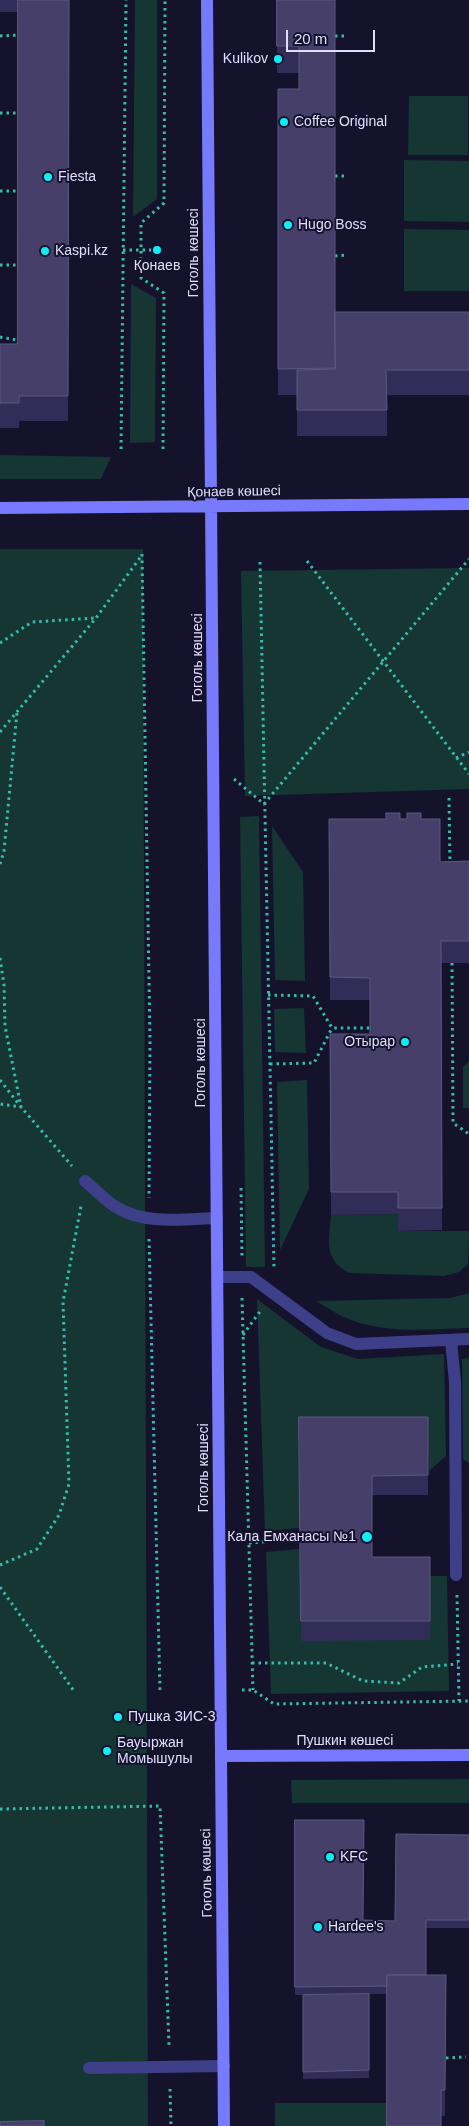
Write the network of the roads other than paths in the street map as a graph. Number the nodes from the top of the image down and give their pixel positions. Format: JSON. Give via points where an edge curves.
{"nodes":[{"id":1,"x":207,"y":0,"type":"edge"},
{"id":2,"x":469,"y":504,"type":"edge"},
{"id":3,"x":0,"y":508,"type":"edge"},
{"id":4,"x":211,"y":508,"type":"junction"},
{"id":5,"x":85,"y":1181,"type":"road end"},
{"id":6,"x":217,"y":1218,"type":"junction"},
{"id":7,"x":218,"y":1277,"type":"junction"},
{"id":8,"x":469,"y":1339,"type":"edge"},
{"id":9,"x":451,"y":1340,"type":"junction"},
{"id":10,"x":456,"y":1575,"type":"road end"},
{"id":11,"x":469,"y":1755,"type":"edge"},
{"id":12,"x":221,"y":1756,"type":"junction"},
{"id":13,"x":224,"y":2066,"type":"junction"},
{"id":14,"x":89,"y":2068,"type":"dead end"},
{"id":15,"x":224,"y":2126,"type":"edge"}],
"edges":[{"from":1,"to":4,"type":"street","name":"Гоголь көшесі"},
{"from":2,"to":4,"type":"street","name":"Қонаев көшесі"},
{"from":3,"to":4,"type":"street","name":"Қонаев көшесі"},
{"from":4,"to":6,"type":"street","name":"Гоголь көшесі"},
{"from":5,"to":6,"type":"street","via":[[117,1208],[133,1215],[149,1219]]},
{"from":6,"to":7,"type":"street","name":"Гоголь көшесі"},
{"from":7,"to":9,"type":"street","via":[[251,1277],[327,1333],[356,1344]]},
{"from":7,"to":12,"type":"street","name":"Гоголь көшесі"},
{"from":8,"to":9,"type":"street"},
{"from":9,"to":10,"type":"street","via":[[455,1382]]},
{"from":11,"to":12,"type":"street","name":"Пушкин көшесі"},
{"from":12,"to":13,"type":"street","name":"Гоголь көшесі"},
{"from":13,"to":14,"type":"street"},
{"from":13,"to":15,"type":"street","name":"Гоголь көшесі"}]}
